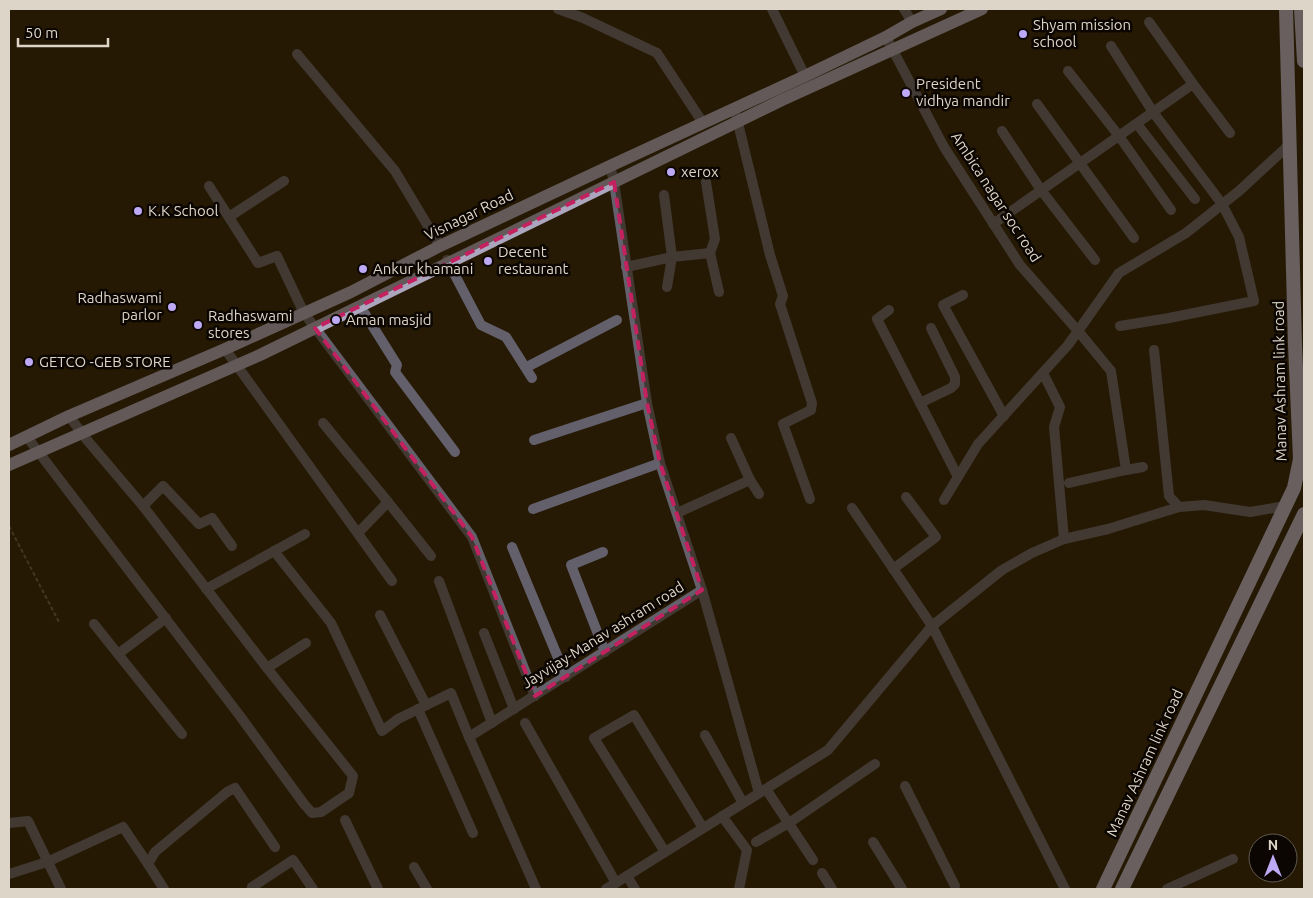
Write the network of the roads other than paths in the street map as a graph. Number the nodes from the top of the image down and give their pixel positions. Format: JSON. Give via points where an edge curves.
{"nodes":[{"id":1,"x":558,"y":9,"type":"edge"},
{"id":2,"x":772,"y":9,"type":"edge"},
{"id":3,"x":904,"y":9,"type":"edge"},
{"id":4,"x":941,"y":9,"type":"edge"},
{"id":5,"x":982,"y":9,"type":"edge"},
{"id":6,"x":1286,"y":9,"type":"edge"},
{"id":7,"x":1302,"y":9,"type":"edge"},
{"id":8,"x":912,"y":22,"type":"junction"},
{"id":9,"x":1149,"y":22,"type":"dead end"},
{"id":10,"x":886,"y":37,"type":"junction"},
{"id":11,"x":1111,"y":46,"type":"dead end"},
{"id":12,"x":892,"y":50,"type":"junction"},
{"id":13,"x":297,"y":54,"type":"dead end"},
{"id":14,"x":1304,"y":61,"type":"edge"},
{"id":15,"x":1068,"y":71,"type":"dead end"},
{"id":16,"x":805,"y":76,"type":"junction"},
{"id":17,"x":1193,"y":84,"type":"junction"},
{"id":18,"x":1037,"y":104,"type":"dead end"},
{"id":19,"x":1153,"y":112,"type":"junction"},
{"id":20,"x":736,"y":115,"type":"junction"},
{"id":21,"x":703,"y":123,"type":"junction"},
{"id":22,"x":1137,"y":124,"type":"junction"},
{"id":23,"x":1002,"y":131,"type":"dead end"},
{"id":24,"x":1230,"y":133,"type":"dead end"},
{"id":25,"x":1119,"y":136,"type":"junction"},
{"id":26,"x":1290,"y":144,"type":"junction"},
{"id":27,"x":1080,"y":163,"type":"junction"},
{"id":28,"x":610,"y":166,"type":"junction"},
{"id":29,"x":284,"y":181,"type":"dead end"},
{"id":30,"x":614,"y":182,"type":"junction"},
{"id":31,"x":706,"y":182,"type":"dead end"},
{"id":32,"x":209,"y":186,"type":"dead end"},
{"id":33,"x":1041,"y":190,"type":"junction"},
{"id":34,"x":664,"y":195,"type":"dead end"},
{"id":35,"x":1195,"y":198,"type":"dead end"},
{"id":36,"x":1222,"y":204,"type":"junction"},
{"id":37,"x":1171,"y":210,"type":"dead end"},
{"id":38,"x":229,"y":217,"type":"junction"},
{"id":39,"x":993,"y":224,"type":"junction"},
{"id":40,"x":1134,"y":238,"type":"dead end"},
{"id":41,"x":440,"y":246,"type":"junction"},
{"id":42,"x":710,"y":253,"type":"junction"},
{"id":43,"x":672,"y":257,"type":"junction"},
{"id":44,"x":1095,"y":260,"type":"dead end"},
{"id":45,"x":447,"y":262,"type":"junction"},
{"id":46,"x":626,"y":267,"type":"junction"},
{"id":47,"x":667,"y":287,"type":"dead end"},
{"id":48,"x":720,"y":292,"type":"dead end"},
{"id":49,"x":963,"y":295,"type":"dead end"},
{"id":50,"x":360,"y":306,"type":"junction"},
{"id":51,"x":889,"y":310,"type":"dead end"},
{"id":52,"x":304,"y":313,"type":"junction"},
{"id":53,"x":617,"y":320,"type":"dead end"},
{"id":54,"x":1120,"y":326,"type":"dead end"},
{"id":55,"x":315,"y":328,"type":"junction"},
{"id":56,"x":931,"y":328,"type":"dead end"},
{"id":57,"x":1078,"y":331,"type":"junction"},
{"id":58,"x":225,"y":349,"type":"junction"},
{"id":59,"x":1154,"y":350,"type":"dead end"},
{"id":60,"x":236,"y":365,"type":"junction"},
{"id":61,"x":526,"y":367,"type":"junction"},
{"id":62,"x":1043,"y":373,"type":"junction"},
{"id":63,"x":532,"y":378,"type":"dead end"},
{"id":64,"x":647,"y":403,"type":"junction"},
{"id":65,"x":920,"y":403,"type":"junction"},
{"id":66,"x":69,"y":416,"type":"junction"},
{"id":67,"x":1004,"y":416,"type":"junction"},
{"id":68,"x":322,"y":424,"type":"dead end"},
{"id":69,"x":82,"y":433,"type":"junction"},
{"id":70,"x":27,"y":437,"type":"junction"},
{"id":71,"x":731,"y":438,"type":"dead end"},
{"id":72,"x":534,"y":440,"type":"dead end"},
{"id":73,"x":9,"y":445,"type":"edge"},
{"id":74,"x":38,"y":452,"type":"junction"},
{"id":75,"x":455,"y":452,"type":"dead end"},
{"id":76,"x":1302,"y":459,"type":"edge"},
{"id":77,"x":660,"y":463,"type":"junction"},
{"id":78,"x":9,"y":465,"type":"edge"},
{"id":79,"x":1143,"y":467,"type":"dead end"},
{"id":80,"x":1126,"y":470,"type":"junction"},
{"id":81,"x":958,"y":478,"type":"junction"},
{"id":82,"x":750,"y":480,"type":"junction"},
{"id":83,"x":1069,"y":483,"type":"dead end"},
{"id":84,"x":759,"y":494,"type":"dead end"},
{"id":85,"x":906,"y":497,"type":"dead end"},
{"id":86,"x":810,"y":499,"type":"dead end"},
{"id":87,"x":944,"y":500,"type":"dead end"},
{"id":88,"x":388,"y":502,"type":"junction"},
{"id":89,"x":144,"y":506,"type":"junction"},
{"id":90,"x":1179,"y":506,"type":"junction"},
{"id":91,"x":1285,"y":506,"type":"junction"},
{"id":92,"x":852,"y":508,"type":"dead end"},
{"id":93,"x":533,"y":510,"type":"dead end"},
{"id":94,"x":677,"y":513,"type":"junction"},
{"id":95,"x":1304,"y":514,"type":"edge"},
{"id":96,"x":358,"y":533,"type":"junction"},
{"id":97,"x":305,"y":534,"type":"dead end"},
{"id":98,"x":1064,"y":540,"type":"junction"},
{"id":99,"x":232,"y":546,"type":"dead end"},
{"id":100,"x":512,"y":547,"type":"dead end"},
{"id":101,"x":274,"y":551,"type":"junction"},
{"id":102,"x":603,"y":552,"type":"dead end"},
{"id":103,"x":431,"y":556,"type":"dead end"},
{"id":104,"x":893,"y":569,"type":"junction"},
{"id":105,"x":392,"y":581,"type":"dead end"},
{"id":106,"x":439,"y":581,"type":"dead end"},
{"id":107,"x":206,"y":589,"type":"junction"},
{"id":108,"x":702,"y":590,"type":"junction"},
{"id":109,"x":380,"y":615,"type":"dead end"},
{"id":110,"x":166,"y":618,"type":"junction"},
{"id":111,"x":94,"y":624,"type":"dead end"},
{"id":112,"x":932,"y":626,"type":"junction"},
{"id":113,"x":484,"y":634,"type":"dead end"},
{"id":114,"x":306,"y":643,"type":"dead end"},
{"id":115,"x":605,"y":652,"type":"junction"},
{"id":116,"x":118,"y":654,"type":"junction"},
{"id":117,"x":267,"y":668,"type":"junction"},
{"id":118,"x":566,"y":677,"type":"junction"},
{"id":119,"x":535,"y":696,"type":"junction"},
{"id":120,"x":422,"y":707,"type":"junction"},
{"id":121,"x":514,"y":709,"type":"junction"},
{"id":122,"x":492,"y":723,"type":"junction"},
{"id":123,"x":525,"y":723,"type":"dead end"},
{"id":124,"x":182,"y":734,"type":"dead end"},
{"id":125,"x":705,"y":735,"type":"dead end"},
{"id":126,"x":469,"y":737,"type":"junction"},
{"id":127,"x":875,"y":764,"type":"dead end"},
{"id":128,"x":905,"y":786,"type":"dead end"},
{"id":129,"x":763,"y":791,"type":"junction"},
{"id":130,"x":743,"y":803,"type":"junction"},
{"id":131,"x":722,"y":816,"type":"junction"},
{"id":132,"x":344,"y":820,"type":"dead end"},
{"id":133,"x":789,"y":823,"type":"junction"},
{"id":134,"x":9,"y":824,"type":"edge"},
{"id":135,"x":703,"y":828,"type":"junction"},
{"id":136,"x":473,"y":833,"type":"dead end"},
{"id":137,"x":756,"y":842,"type":"dead end"},
{"id":138,"x":874,"y":842,"type":"dead end"},
{"id":139,"x":275,"y":847,"type":"dead end"},
{"id":140,"x":665,"y":852,"type":"junction"},
{"id":141,"x":1233,"y":859,"type":"dead end"},
{"id":142,"x":813,"y":860,"type":"dead end"},
{"id":143,"x":47,"y":862,"type":"junction"},
{"id":144,"x":148,"y":864,"type":"junction"},
{"id":145,"x":414,"y":867,"type":"dead end"},
{"id":146,"x":822,"y":873,"type":"dead end"},
{"id":147,"x":9,"y":874,"type":"edge"},
{"id":148,"x":627,"y":876,"type":"junction"},
{"id":149,"x":616,"y":883,"type":"junction"},
{"id":150,"x":1126,"y":887,"type":"edge"},
{"id":151,"x":954,"y":888,"type":"edge"},
{"id":152,"x":61,"y":889,"type":"edge"},
{"id":153,"x":164,"y":889,"type":"edge"},
{"id":154,"x":253,"y":889,"type":"edge"},
{"id":155,"x":313,"y":889,"type":"edge"},
{"id":156,"x":378,"y":889,"type":"edge"},
{"id":157,"x":427,"y":889,"type":"edge"},
{"id":158,"x":536,"y":889,"type":"edge"},
{"id":159,"x":606,"y":889,"type":"edge"},
{"id":160,"x":635,"y":889,"type":"edge"},
{"id":161,"x":739,"y":889,"type":"edge"},
{"id":162,"x":832,"y":889,"type":"edge"},
{"id":163,"x":902,"y":889,"type":"edge"},
{"id":164,"x":1065,"y":889,"type":"edge"},
{"id":165,"x":1103,"y":889,"type":"edge"},
{"id":166,"x":1167,"y":889,"type":"edge"}],
"edges":[{"from":1,"to":21,"type":"street","via":[[657,53]]},
{"from":2,"to":16,"type":"street"},
{"from":3,"to":8,"type":"street"},
{"from":4,"to":8,"type":"main road","name":"Visnagar Road"},
{"from":5,"to":12,"type":"main road"},
{"from":6,"to":26,"type":"highway","name":"Manav Ashram link road"},
{"from":7,"to":14,"type":"highway"},
{"from":8,"to":10,"type":"main road","name":"Visnagar Road"},
{"from":9,"to":17,"type":"street"},
{"from":10,"to":12,"type":"street","name":"Ambica nagar soc road"},
{"from":10,"to":16,"type":"main road","name":"Visnagar Road"},
{"from":11,"to":19,"type":"street"},
{"from":12,"to":20,"type":"main road","via":[[782,100]]},
{"from":12,"to":39,"type":"street","name":"Ambica nagar soc road","via":[[944,147]]},
{"from":13,"to":41,"type":"street","via":[[395,171]]},
{"from":15,"to":25,"type":"street"},
{"from":16,"to":20,"type":"main road","name":"Visnagar Road"},
{"from":17,"to":19,"type":"street"},
{"from":17,"to":24,"type":"street"},
{"from":18,"to":27,"type":"street"},
{"from":19,"to":22,"type":"street"},
{"from":19,"to":36,"type":"street"},
{"from":20,"to":21,"type":"main road","name":"Visnagar Road"},
{"from":20,"to":30,"type":"main road"},
{"from":20,"to":86,"type":"street","via":[[783,296],[780,304],[812,403],[811,410],[783,424]]},
{"from":21,"to":28,"type":"main road","name":"Visnagar Road"},
{"from":22,"to":25,"type":"street"},
{"from":22,"to":35,"type":"street"},
{"from":23,"to":33,"type":"street"},
{"from":25,"to":27,"type":"street"},
{"from":25,"to":37,"type":"street"},
{"from":26,"to":36,"type":"street"},
{"from":26,"to":76,"type":"highway","name":"Manav Ashram link road","via":[[1295,345]]},
{"from":27,"to":33,"type":"street"},
{"from":27,"to":40,"type":"street"},
{"from":28,"to":30,"type":"street","name":"Jayvijay-Manav ashram road"},
{"from":28,"to":41,"type":"main road","name":"Visnagar Road"},
{"from":29,"to":38,"type":"street"},
{"from":30,"to":45,"type":"main road"},
{"from":30,"to":46,"type":"street","name":"Jayvijay-Manav ashram road"},
{"from":31,"to":42,"type":"street","via":[[715,239]]},
{"from":32,"to":38,"type":"street"},
{"from":33,"to":39,"type":"street"},
{"from":33,"to":44,"type":"street"},
{"from":34,"to":43,"type":"street"},
{"from":36,"to":54,"type":"street","via":[[1239,237],[1254,302]]},
{"from":36,"to":57,"type":"street","via":[[1186,233],[1119,273]]},
{"from":38,"to":52,"type":"street","via":[[258,262],[277,256]]},
{"from":39,"to":57,"type":"street","name":"Ambica nagar soc road","via":[[1020,266]]},
{"from":41,"to":52,"type":"main road","name":"Visnagar Road"},
{"from":42,"to":43,"type":"street"},
{"from":42,"to":48,"type":"street"},
{"from":43,"to":46,"type":"street"},
{"from":43,"to":47,"type":"street"},
{"from":45,"to":50,"type":"main road"},
{"from":45,"to":61,"type":"street","via":[[481,325],[506,337]]},
{"from":46,"to":64,"type":"street","name":"Jayvijay-Manav ashram road"},
{"from":49,"to":67,"type":"street","via":[[943,305]]},
{"from":50,"to":55,"type":"main road"},
{"from":50,"to":75,"type":"street","via":[[397,365],[394,372]]},
{"from":51,"to":65,"type":"street","via":[[877,319]]},
{"from":52,"to":55,"type":"street"},
{"from":52,"to":58,"type":"main road","name":"Visnagar Road"},
{"from":53,"to":61,"type":"street"},
{"from":55,"to":60,"type":"main road"},
{"from":55,"to":119,"type":"street","via":[[472,537]]},
{"from":56,"to":65,"type":"street","via":[[955,377],[955,384]]},
{"from":57,"to":62,"type":"street"},
{"from":57,"to":80,"type":"street","name":"Ambica nagar soc road","via":[[1111,371]]},
{"from":58,"to":60,"type":"street"},
{"from":58,"to":66,"type":"main road","name":"Visnagar Road"},
{"from":59,"to":90,"type":"street","via":[[1169,496]]},
{"from":60,"to":69,"type":"main road"},
{"from":60,"to":96,"type":"street"},
{"from":61,"to":63,"type":"street"},
{"from":62,"to":67,"type":"street"},
{"from":62,"to":98,"type":"street","via":[[1060,406],[1054,427]]},
{"from":64,"to":72,"type":"street"},
{"from":64,"to":77,"type":"street","name":"Jayvijay-Manav ashram road"},
{"from":65,"to":81,"type":"street"},
{"from":66,"to":69,"type":"street"},
{"from":66,"to":70,"type":"main road","name":"Visnagar Road"},
{"from":67,"to":81,"type":"street","via":[[978,444]]},
{"from":68,"to":88,"type":"street"},
{"from":69,"to":74,"type":"main road"},
{"from":69,"to":89,"type":"street"},
{"from":70,"to":73,"type":"main road","name":"Visnagar Road"},
{"from":70,"to":74,"type":"street"},
{"from":71,"to":82,"type":"street"},
{"from":74,"to":78,"type":"main road"},
{"from":74,"to":110,"type":"street"},
{"from":76,"to":91,"type":"highway","name":"Manav Ashram link road"},
{"from":77,"to":93,"type":"street"},
{"from":77,"to":94,"type":"street","name":"Jayvijay-Manav ashram road"},
{"from":79,"to":80,"type":"street"},
{"from":80,"to":83,"type":"street"},
{"from":81,"to":87,"type":"street"},
{"from":82,"to":84,"type":"street"},
{"from":82,"to":94,"type":"street"},
{"from":85,"to":104,"type":"street","via":[[936,537]]},
{"from":88,"to":96,"type":"street"},
{"from":88,"to":103,"type":"street"},
{"from":89,"to":99,"type":"street","via":[[163,486],[199,524],[212,518]]},
{"from":89,"to":107,"type":"street"},
{"from":90,"to":91,"type":"street","via":[[1204,505],[1250,512]]},
{"from":90,"to":98,"type":"street"},
{"from":91,"to":165,"type":"highway","name":"Manav Ashram link road"},
{"from":92,"to":104,"type":"street"},
{"from":94,"to":108,"type":"street","name":"Jayvijay-Manav ashram road"},
{"from":95,"to":150,"type":"highway"},
{"from":96,"to":105,"type":"street"},
{"from":97,"to":101,"type":"street"},
{"from":98,"to":112,"type":"street","via":[[1002,570]]},
{"from":100,"to":118,"type":"street"},
{"from":101,"to":107,"type":"street"},
{"from":101,"to":120,"type":"street","via":[[331,622],[382,731]]},
{"from":102,"to":115,"type":"street","via":[[571,564]]},
{"from":104,"to":112,"type":"street"},
{"from":106,"to":122,"type":"street"},
{"from":107,"to":117,"type":"street"},
{"from":108,"to":115,"type":"street","name":"Jayvijay-Manav ashram road"},
{"from":108,"to":129,"type":"street"},
{"from":109,"to":120,"type":"street"},
{"from":110,"to":116,"type":"street"},
{"from":110,"to":117,"type":"street","via":[[304,804],[312,813],[321,812],[349,793],[353,776]]},
{"from":111,"to":116,"type":"street"},
{"from":112,"to":129,"type":"street","via":[[828,750]]},
{"from":112,"to":164,"type":"street"},
{"from":113,"to":121,"type":"street"},
{"from":114,"to":117,"type":"street"},
{"from":115,"to":118,"type":"street","name":"Jayvijay-Manav ashram road"},
{"from":116,"to":124,"type":"street"},
{"from":118,"to":119,"type":"street","name":"Jayvijay-Manav ashram road"},
{"from":119,"to":121,"type":"street","name":"Jayvijay-Manav ashram road"},
{"from":120,"to":126,"type":"street","via":[[452,693]]},
{"from":120,"to":136,"type":"street"},
{"from":121,"to":122,"type":"street","name":"Jayvijay-Manav ashram road"},
{"from":122,"to":126,"type":"street","name":"Jayvijay-Manav ashram road"},
{"from":123,"to":149,"type":"street"},
{"from":125,"to":130,"type":"street"},
{"from":126,"to":158,"type":"street"},
{"from":127,"to":133,"type":"street"},
{"from":128,"to":151,"type":"street"},
{"from":129,"to":130,"type":"street"},
{"from":129,"to":133,"type":"street"},
{"from":130,"to":131,"type":"street"},
{"from":131,"to":135,"type":"street"},
{"from":131,"to":161,"type":"street","via":[[747,850]]},
{"from":132,"to":156,"type":"street"},
{"from":133,"to":137,"type":"street"},
{"from":133,"to":142,"type":"street"},
{"from":134,"to":143,"type":"street","via":[[28,821]]},
{"from":135,"to":140,"type":"street"},
{"from":135,"to":140,"type":"street","via":[[634,715],[594,738]]},
{"from":138,"to":163,"type":"street"},
{"from":139,"to":144,"type":"street","via":[[235,788],[155,852]]},
{"from":140,"to":148,"type":"street"},
{"from":141,"to":166,"type":"street"},
{"from":143,"to":144,"type":"street","via":[[123,827]]},
{"from":143,"to":147,"type":"street"},
{"from":143,"to":152,"type":"street"},
{"from":144,"to":153,"type":"street"},
{"from":145,"to":157,"type":"street"},
{"from":146,"to":162,"type":"street"},
{"from":148,"to":149,"type":"street"},
{"from":148,"to":160,"type":"street"},
{"from":149,"to":159,"type":"street"},
{"from":154,"to":155,"type":"street","via":[[293,860]]}]}
